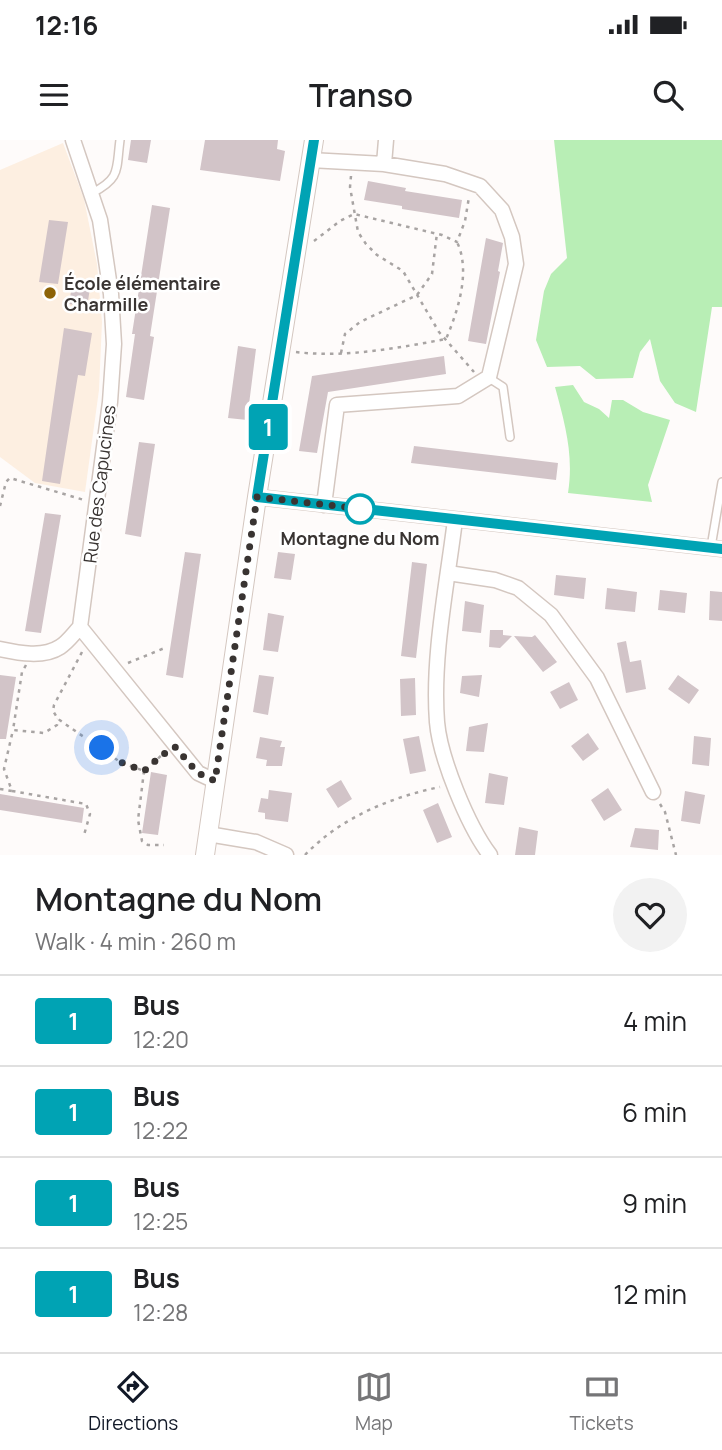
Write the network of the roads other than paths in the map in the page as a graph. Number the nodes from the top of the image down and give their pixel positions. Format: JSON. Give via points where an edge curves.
{"nodes":[{"id":1,"x":73,"y":140,"type":"edge"},
{"id":2,"x":120,"y":140,"type":"edge"},
{"id":3,"x":314,"y":140,"type":"edge"},
{"id":4,"x":386,"y":140,"type":"edge"},
{"id":5,"x":310,"y":160,"type":"junction"},
{"id":6,"x":384,"y":164,"type":"junction"},
{"id":7,"x":92,"y":192,"type":"junction"},
{"id":8,"x":489,"y":377,"type":"junction"},
{"id":9,"x":510,"y":437,"type":"dead end"},
{"id":10,"x":722,"y":482,"type":"edge"},
{"id":11,"x":257,"y":497,"type":"junction"},
{"id":12,"x":324,"y":505,"type":"junction"},
{"id":13,"x":455,"y":520,"type":"junction"},
{"id":14,"x":716,"y":549,"type":"edge"},
{"id":15,"x":448,"y":573,"type":"junction"},
{"id":16,"x":80,"y":627,"type":"junction"},
{"id":17,"x":0,"y":649,"type":"edge"},
{"id":18,"x":215,"y":781,"type":"junction"},
{"id":19,"x":653,"y":792,"type":"road end"},
{"id":20,"x":208,"y":834,"type":"junction"},
{"id":21,"x":205,"y":855,"type":"edge"},
{"id":22,"x":286,"y":855,"type":"edge"},
{"id":23,"x":490,"y":855,"type":"edge"}],
"edges":[{"from":1,"to":7,"type":"street","name":"Rue des Capucines"},
{"from":2,"to":7,"type":"lane","via":[[115,177]]},
{"from":3,"to":5,"type":"street"},
{"from":4,"to":6,"type":"street"},
{"from":5,"to":6,"type":"street"},
{"from":5,"to":11,"type":"street"},
{"from":6,"to":8,"type":"street","via":[[471,183],[502,210],[516,264]]},
{"from":7,"to":16,"type":"street","name":"Rue des Capucines","via":[[107,257],[114,344]]},
{"from":8,"to":9,"type":"lane","via":[[503,387]]},
{"from":8,"to":12,"type":"street","via":[[458,396],[337,405]]},
{"from":10,"to":14,"type":"lane"},
{"from":11,"to":12,"type":"street"},
{"from":11,"to":18,"type":"street"},
{"from":12,"to":13,"type":"street"},
{"from":13,"to":14,"type":"street"},
{"from":13,"to":15,"type":"street"},
{"from":15,"to":19,"type":"street","via":[[495,579],[518,588],[551,615],[597,678]]},
{"from":15,"to":23,"type":"street","via":[[437,670],[437,724],[454,785]]},
{"from":16,"to":17,"type":"street","via":[[60,647],[48,651]]},
{"from":16,"to":18,"type":"street","via":[[175,747],[198,773]]},
{"from":18,"to":20,"type":"street"},
{"from":20,"to":21,"type":"street"},
{"from":20,"to":22,"type":"street","via":[[256,842]]}]}
